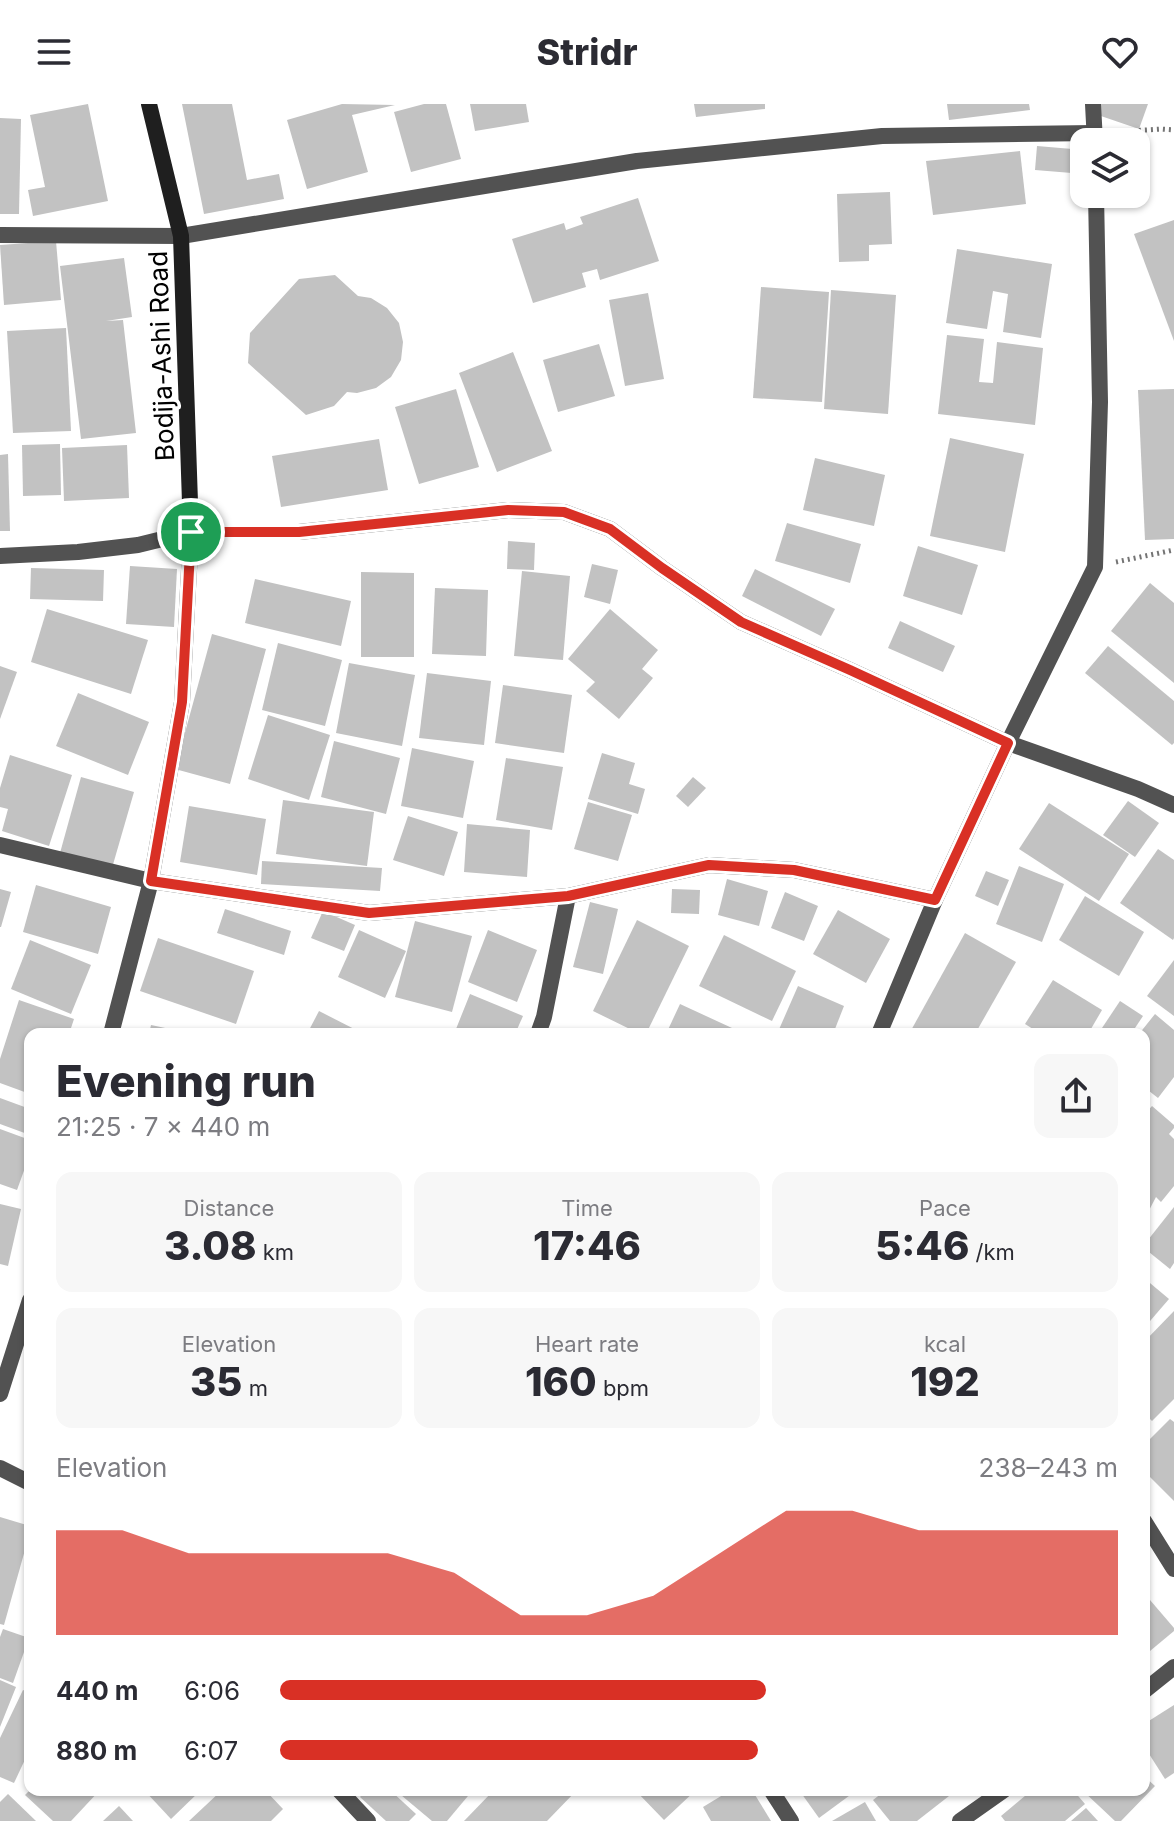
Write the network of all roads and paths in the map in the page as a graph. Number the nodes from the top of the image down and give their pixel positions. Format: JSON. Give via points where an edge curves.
{"nodes":[{"id":1,"x":149,"y":104,"type":"edge"},
{"id":2,"x":1093,"y":104,"type":"edge"},
{"id":3,"x":1094,"y":128,"type":"edge"},
{"id":4,"x":1150,"y":130,"type":"edge"},
{"id":5,"x":1174,"y":130,"type":"edge"},
{"id":6,"x":1070,"y":138,"type":"edge"},
{"id":7,"x":1096,"y":208,"type":"edge"},
{"id":8,"x":0,"y":235,"type":"edge"},
{"id":9,"x":181,"y":236,"type":"junction"},
{"id":10,"x":191,"y":532,"type":"junction"},
{"id":11,"x":1174,"y":550,"type":"edge"},
{"id":12,"x":0,"y":556,"type":"edge"},
{"id":13,"x":1095,"y":567,"type":"junction"},
{"id":14,"x":1008,"y":743,"type":"junction"},
{"id":15,"x":1174,"y":805,"type":"edge"},
{"id":16,"x":0,"y":845,"type":"edge"},
{"id":17,"x":151,"y":881,"type":"junction"},
{"id":18,"x":568,"y":896,"type":"junction"},
{"id":19,"x":935,"y":900,"type":"junction"},
{"id":20,"x":113,"y":1028,"type":"edge"},
{"id":21,"x":540,"y":1028,"type":"edge"},
{"id":22,"x":882,"y":1028,"type":"edge"},
{"id":23,"x":24,"y":1319,"type":"edge"},
{"id":24,"x":0,"y":1394,"type":"edge"},
{"id":25,"x":0,"y":1468,"type":"edge"},
{"id":26,"x":24,"y":1480,"type":"edge"},
{"id":27,"x":1150,"y":1531,"type":"edge"},
{"id":28,"x":1174,"y":1569,"type":"edge"},
{"id":29,"x":1174,"y":1667,"type":"edge"},
{"id":30,"x":1150,"y":1686,"type":"edge"},
{"id":31,"x":345,"y":1796,"type":"edge"},
{"id":32,"x":775,"y":1796,"type":"edge"},
{"id":33,"x":995,"y":1796,"type":"edge"},
{"id":34,"x":368,"y":1821,"type":"edge"},
{"id":35,"x":791,"y":1821,"type":"edge"},
{"id":36,"x":960,"y":1821,"type":"edge"}],
"edges":[{"from":1,"to":9,"type":"street","name":"Bodija-Ashi Road"},
{"from":2,"to":3,"type":"street"},
{"from":4,"to":5,"type":"path"},
{"from":6,"to":9,"type":"street","via":[[882,136],[637,161]]},
{"from":7,"to":13,"type":"street","via":[[1100,402]]},
{"from":8,"to":9,"type":"street"},
{"from":9,"to":10,"type":"street","name":"Bodija-Ashi Road"},
{"from":10,"to":12,"type":"street","via":[[138,545]]},
{"from":10,"to":14,"type":"street","via":[[299,532],[508,510],[564,512],[610,529],[741,622]]},
{"from":10,"to":17,"type":"street","name":"Bodija-Ashi Road","via":[[182,702]]},
{"from":11,"to":13,"type":"path"},
{"from":13,"to":14,"type":"street"},
{"from":14,"to":15,"type":"street"},
{"from":14,"to":19,"type":"street"},
{"from":16,"to":17,"type":"street"},
{"from":17,"to":18,"type":"street","via":[[369,913]]},
{"from":17,"to":20,"type":"street","name":"Bodija-Ashi Road"},
{"from":18,"to":19,"type":"street","via":[[709,865],[794,870]]},
{"from":18,"to":21,"type":"street"},
{"from":19,"to":22,"type":"street"},
{"from":23,"to":24,"type":"street"},
{"from":25,"to":26,"type":"street"},
{"from":27,"to":28,"type":"street"},
{"from":29,"to":30,"type":"street"},
{"from":31,"to":34,"type":"street"},
{"from":32,"to":35,"type":"street"},
{"from":33,"to":36,"type":"street"}]}
